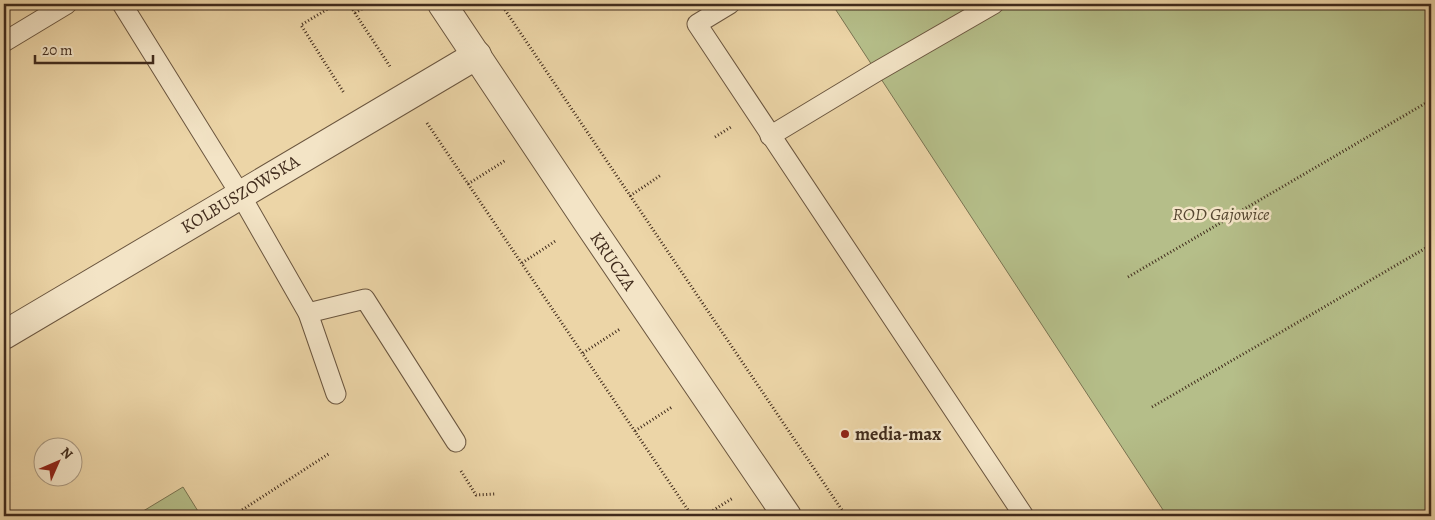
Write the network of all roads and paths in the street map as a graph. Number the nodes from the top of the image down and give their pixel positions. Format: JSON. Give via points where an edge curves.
{"nodes":[{"id":1,"x":67,"y":4,"type":"edge"},
{"id":2,"x":336,"y":4,"type":"edge"},
{"id":3,"x":349,"y":4,"type":"edge"},
{"id":4,"x":370,"y":4,"type":"edge"},
{"id":5,"x":442,"y":4,"type":"edge"},
{"id":6,"x":501,"y":4,"type":"edge"},
{"id":7,"x":730,"y":4,"type":"edge"},
{"id":8,"x":994,"y":4,"type":"edge"},
{"id":9,"x":130,"y":7,"type":"edge"},
{"id":10,"x":355,"y":13,"type":"junction"},
{"id":11,"x":4,"y":42,"type":"edge"},
{"id":12,"x":477,"y":55,"type":"junction"},
{"id":13,"x":409,"y":95,"type":"junction"},
{"id":14,"x":348,"y":98,"type":"dead end"},
{"id":15,"x":1431,"y":100,"type":"edge"},
{"id":16,"x":770,"y":136,"type":"junction"},
{"id":17,"x":535,"y":143,"type":"junction"},
{"id":18,"x":661,"y":175,"type":"dead end"},
{"id":19,"x":468,"y":184,"type":"junction"},
{"id":20,"x":240,"y":194,"type":"junction"},
{"id":21,"x":630,"y":196,"type":"junction"},
{"id":22,"x":586,"y":220,"type":"junction"},
{"id":23,"x":1431,"y":246,"type":"edge"},
{"id":24,"x":522,"y":263,"type":"junction"},
{"id":25,"x":1128,"y":277,"type":"dead end"},
{"id":26,"x":648,"y":311,"type":"junction"},
{"id":27,"x":308,"y":313,"type":"junction"},
{"id":28,"x":4,"y":334,"type":"edge"},
{"id":29,"x":583,"y":353,"type":"junction"},
{"id":30,"x":700,"y":388,"type":"junction"},
{"id":31,"x":336,"y":394,"type":"dead end"},
{"id":32,"x":1152,"y":407,"type":"dead end"},
{"id":33,"x":635,"y":431,"type":"junction"},
{"id":34,"x":456,"y":442,"type":"joint"},
{"id":35,"x":330,"y":453,"type":"dead end"},
{"id":36,"x":495,"y":494,"type":"dead end"},
{"id":37,"x":239,"y":516,"type":"edge"},
{"id":38,"x":692,"y":516,"type":"edge"},
{"id":39,"x":787,"y":516,"type":"edge"},
{"id":40,"x":846,"y":516,"type":"edge"},
{"id":41,"x":1024,"y":516,"type":"edge"}],
"edges":[{"from":1,"to":11,"type":"lane"},
{"from":2,"to":14,"type":"path","via":[[301,25]]},
{"from":3,"to":10,"type":"path"},
{"from":4,"to":10,"type":"path"},
{"from":5,"to":12,"type":"street","name":"KRUCZA"},
{"from":6,"to":21,"type":"path"},
{"from":7,"to":16,"type":"lane","via":[[697,24]]},
{"from":8,"to":16,"type":"lane"},
{"from":9,"to":20,"type":"lane"},
{"from":10,"to":13,"type":"path"},
{"from":12,"to":13,"type":"street","name":"KOLBUSZOWSKA"},
{"from":12,"to":17,"type":"street","name":"KRUCZA"},
{"from":13,"to":19,"type":"path"},
{"from":13,"to":20,"type":"street","name":"KOLBUSZOWSKA"},
{"from":15,"to":25,"type":"path"},
{"from":16,"to":41,"type":"lane"},
{"from":17,"to":19,"type":"path"},
{"from":17,"to":22,"type":"street","name":"KRUCZA"},
{"from":18,"to":21,"type":"path"},
{"from":19,"to":24,"type":"path"},
{"from":20,"to":27,"type":"lane"},
{"from":20,"to":28,"type":"street","name":"KOLBUSZOWSKA"},
{"from":21,"to":40,"type":"path"},
{"from":22,"to":24,"type":"path"},
{"from":22,"to":26,"type":"street","name":"KRUCZA"},
{"from":23,"to":32,"type":"path"},
{"from":24,"to":29,"type":"path"},
{"from":26,"to":29,"type":"path"},
{"from":26,"to":30,"type":"street","name":"KRUCZA"},
{"from":27,"to":31,"type":"lane"},
{"from":27,"to":34,"type":"lane","via":[[365,299]]},
{"from":29,"to":33,"type":"path"},
{"from":30,"to":33,"type":"path"},
{"from":30,"to":39,"type":"street","name":"KRUCZA"},
{"from":33,"to":38,"type":"path"},
{"from":34,"to":36,"type":"path","via":[[451,456],[476,494]]},
{"from":35,"to":37,"type":"path","via":[[242,510]]}]}
